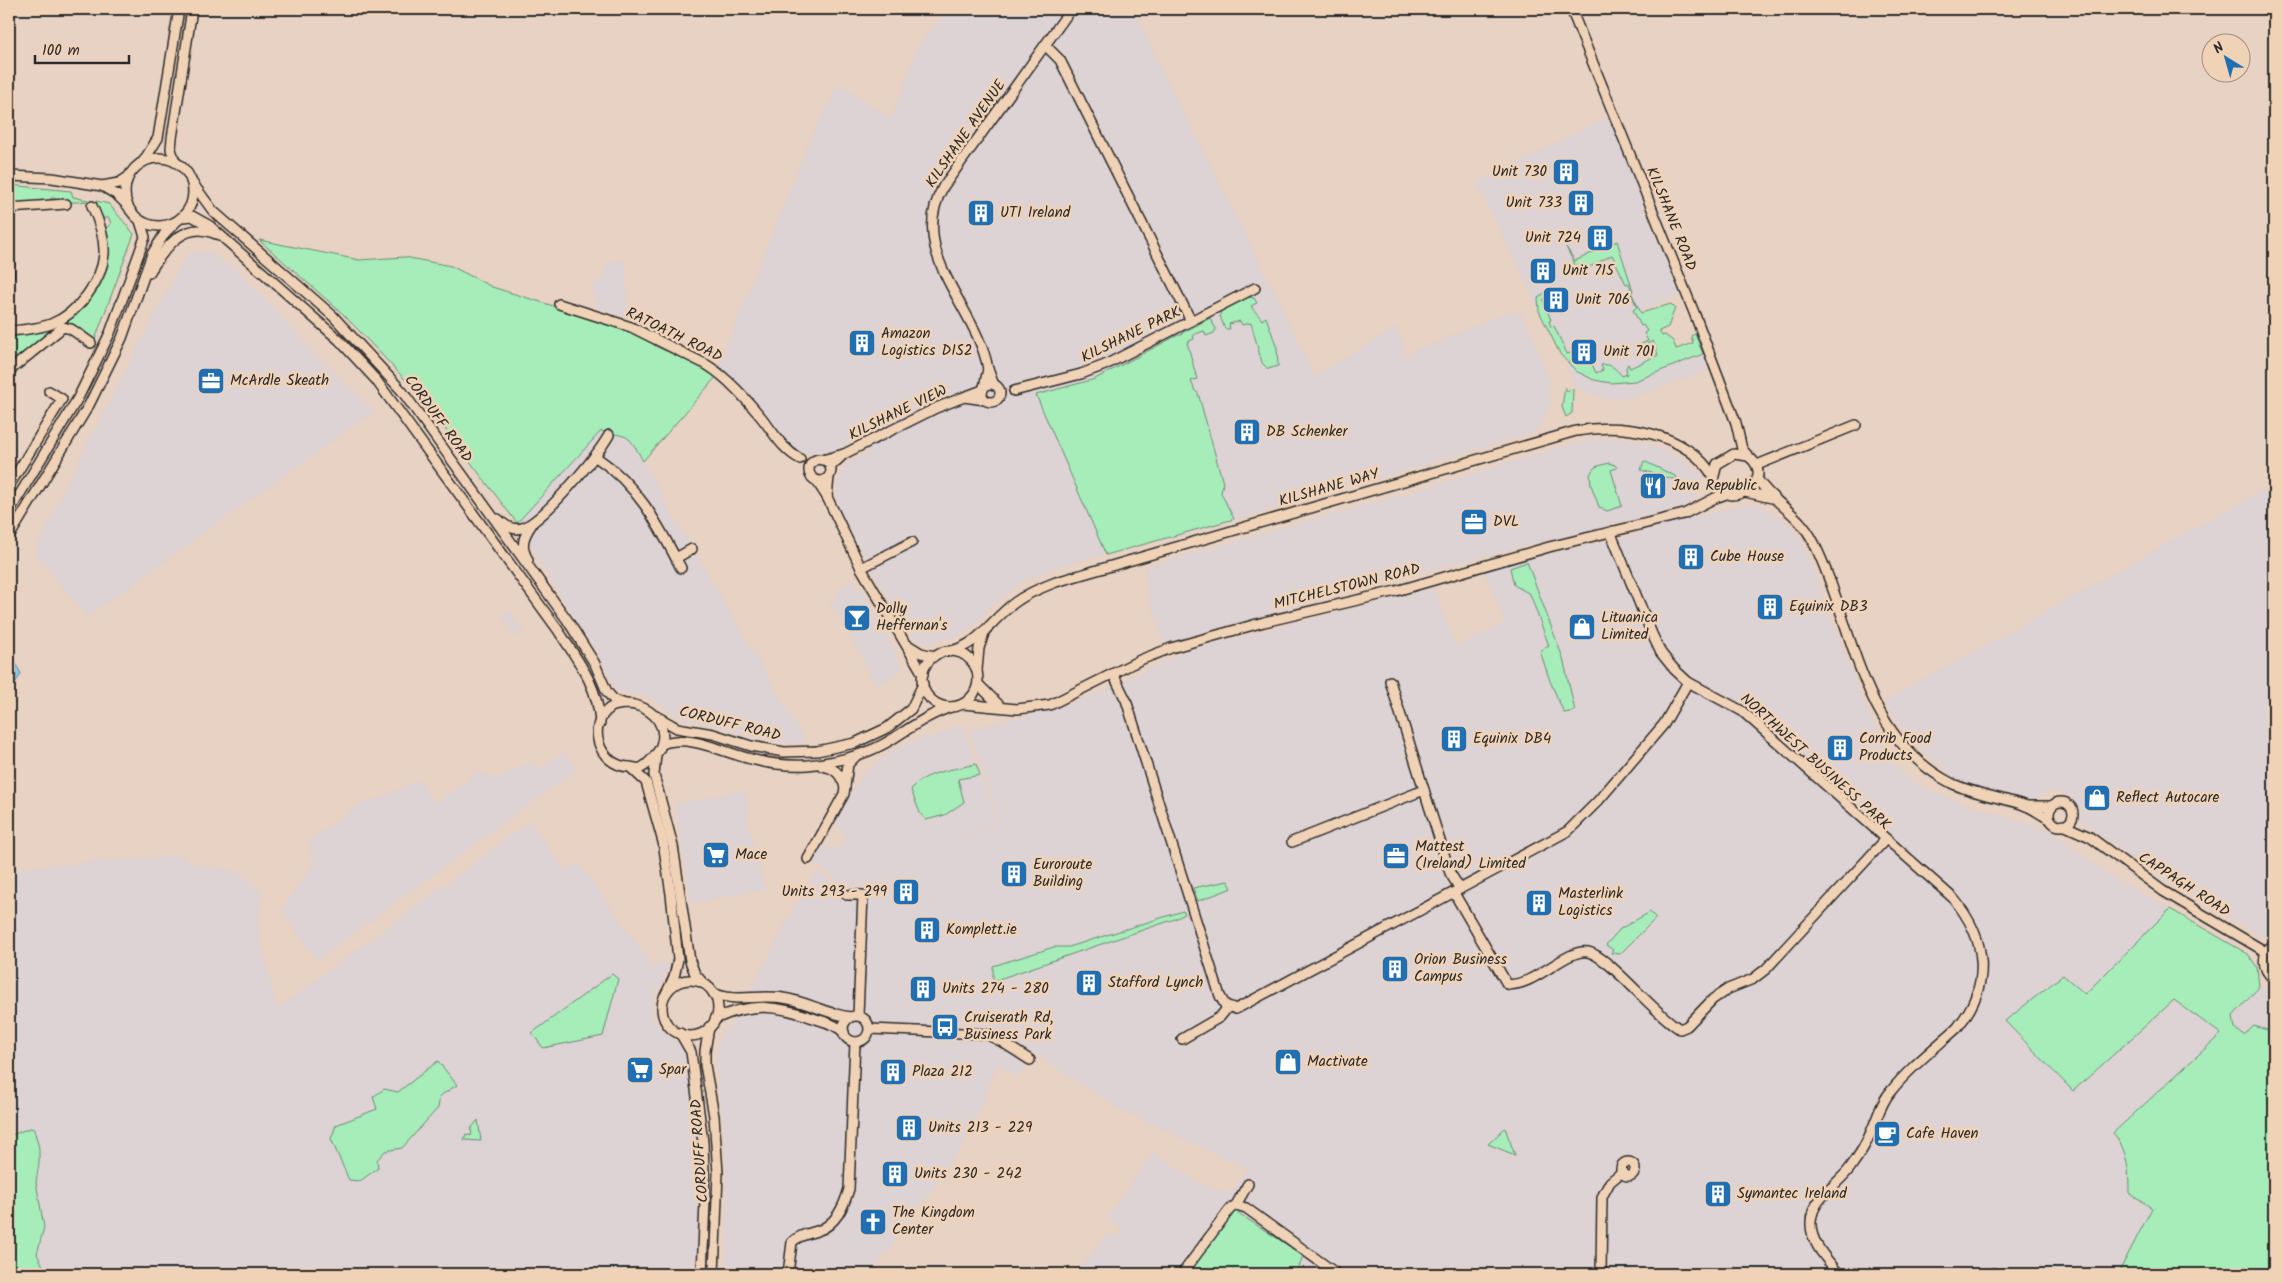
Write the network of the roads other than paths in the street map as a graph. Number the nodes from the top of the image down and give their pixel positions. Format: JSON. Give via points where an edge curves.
{"nodes":[{"id":1,"x":179,"y":9,"type":"edge"},
{"id":2,"x":192,"y":9,"type":"edge"},
{"id":3,"x":1071,"y":9,"type":"edge"},
{"id":4,"x":1571,"y":9,"type":"edge"},
{"id":5,"x":1045,"y":46,"type":"junction"},
{"id":6,"x":143,"y":162,"type":"junction"},
{"id":7,"x":176,"y":162,"type":"junction"},
{"id":8,"x":9,"y":176,"type":"edge"},
{"id":9,"x":128,"y":176,"type":"junction"},
{"id":10,"x":192,"y":181,"type":"junction"},
{"id":11,"x":102,"y":186,"type":"junction"},
{"id":12,"x":66,"y":204,"type":"dead end"},
{"id":13,"x":92,"y":206,"type":"dead end"},
{"id":14,"x":127,"y":206,"type":"junction"},
{"id":15,"x":9,"y":208,"type":"edge"},
{"id":16,"x":179,"y":220,"type":"junction"},
{"id":17,"x":110,"y":221,"type":"dead end"},
{"id":18,"x":140,"y":221,"type":"junction"},
{"id":19,"x":100,"y":225,"type":"junction"},
{"id":20,"x":223,"y":237,"type":"junction"},
{"id":21,"x":9,"y":251,"type":"edge"},
{"id":22,"x":9,"y":276,"type":"edge"},
{"id":23,"x":1256,"y":288,"type":"dead end"},
{"id":24,"x":139,"y":294,"type":"junction"},
{"id":25,"x":559,"y":304,"type":"dead end"},
{"id":26,"x":1191,"y":321,"type":"junction"},
{"id":27,"x":9,"y":331,"type":"edge"},
{"id":28,"x":86,"y":338,"type":"dead end"},
{"id":29,"x":988,"y":369,"type":"junction"},
{"id":30,"x":9,"y":370,"type":"edge"},
{"id":31,"x":995,"y":386,"type":"junction"},
{"id":32,"x":983,"y":389,"type":"junction"},
{"id":33,"x":49,"y":391,"type":"dead end"},
{"id":34,"x":1014,"y":391,"type":"junction"},
{"id":35,"x":999,"y":396,"type":"junction"},
{"id":36,"x":964,"y":397,"type":"junction"},
{"id":37,"x":985,"y":400,"type":"junction"},
{"id":38,"x":1856,"y":425,"type":"dead end"},
{"id":39,"x":609,"y":435,"type":"dead end"},
{"id":40,"x":1740,"y":442,"type":"junction"},
{"id":41,"x":844,"y":454,"type":"junction"},
{"id":42,"x":1734,"y":454,"type":"junction"},
{"id":43,"x":1694,"y":455,"type":"junction"},
{"id":44,"x":1748,"y":456,"type":"junction"},
{"id":45,"x":596,"y":457,"type":"junction"},
{"id":46,"x":800,"y":459,"type":"junction"},
{"id":47,"x":1722,"y":459,"type":"junction"},
{"id":48,"x":819,"y":460,"type":"junction"},
{"id":49,"x":1756,"y":465,"type":"junction"},
{"id":50,"x":830,"y":467,"type":"junction"},
{"id":51,"x":459,"y":470,"type":"junction"},
{"id":52,"x":813,"y":476,"type":"junction"},
{"id":53,"x":829,"y":477,"type":"junction"},
{"id":54,"x":1714,"y":480,"type":"junction"},
{"id":55,"x":1758,"y":480,"type":"junction"},
{"id":56,"x":9,"y":486,"type":"edge"},
{"id":57,"x":1745,"y":492,"type":"junction"},
{"id":58,"x":1726,"y":494,"type":"junction"},
{"id":59,"x":827,"y":497,"type":"junction"},
{"id":60,"x":1772,"y":498,"type":"junction"},
{"id":61,"x":1706,"y":502,"type":"junction"},
{"id":62,"x":9,"y":512,"type":"edge"},
{"id":63,"x":537,"y":518,"type":"junction"},
{"id":64,"x":1613,"y":531,"type":"junction"},
{"id":65,"x":9,"y":537,"type":"edge"},
{"id":66,"x":912,"y":542,"type":"dead end"},
{"id":67,"x":692,"y":549,"type":"dead end"},
{"id":68,"x":676,"y":558,"type":"junction"},
{"id":69,"x":682,"y":568,"type":"dead end"},
{"id":70,"x":861,"y":568,"type":"junction"},
{"id":71,"x":549,"y":595,"type":"junction"},
{"id":72,"x":984,"y":633,"type":"junction"},
{"id":73,"x":906,"y":644,"type":"junction"},
{"id":74,"x":951,"y":651,"type":"junction"},
{"id":75,"x":934,"y":656,"type":"junction"},
{"id":76,"x":977,"y":670,"type":"junction"},
{"id":77,"x":923,"y":674,"type":"junction"},
{"id":78,"x":1113,"y":674,"type":"junction"},
{"id":79,"x":1390,"y":681,"type":"dead end"},
{"id":80,"x":1688,"y":682,"type":"junction"},
{"id":81,"x":923,"y":684,"type":"junction"},
{"id":82,"x":978,"y":684,"type":"junction"},
{"id":83,"x":625,"y":704,"type":"junction"},
{"id":84,"x":963,"y":704,"type":"junction"},
{"id":85,"x":1000,"y":706,"type":"junction"},
{"id":86,"x":951,"y":707,"type":"junction"},
{"id":87,"x":656,"y":716,"type":"junction"},
{"id":88,"x":600,"y":723,"type":"junction"},
{"id":89,"x":662,"y":744,"type":"junction"},
{"id":90,"x":656,"y":754,"type":"junction"},
{"id":91,"x":858,"y":756,"type":"junction"},
{"id":92,"x":807,"y":765,"type":"junction"},
{"id":93,"x":630,"y":767,"type":"junction"},
{"id":94,"x":846,"y":788,"type":"junction"},
{"id":95,"x":1424,"y":790,"type":"junction"},
{"id":96,"x":2026,"y":806,"type":"junction"},
{"id":97,"x":2052,"y":806,"type":"junction"},
{"id":98,"x":2072,"y":816,"type":"junction"},
{"id":99,"x":2050,"y":819,"type":"junction"},
{"id":100,"x":2063,"y":825,"type":"junction"},
{"id":101,"x":2090,"y":837,"type":"junction"},
{"id":102,"x":1886,"y":839,"type":"junction"},
{"id":103,"x":1292,"y":842,"type":"dead end"},
{"id":104,"x":808,"y":859,"type":"dead end"},
{"id":105,"x":1457,"y":891,"type":"junction"},
{"id":106,"x":847,"y":895,"type":"dead end"},
{"id":107,"x":2274,"y":944,"type":"edge"},
{"id":108,"x":2266,"y":952,"type":"junction"},
{"id":109,"x":2274,"y":980,"type":"edge"},
{"id":110,"x":703,"y":983,"type":"junction"},
{"id":111,"x":667,"y":992,"type":"junction"},
{"id":112,"x":713,"y":993,"type":"junction"},
{"id":113,"x":1228,"y":1007,"type":"junction"},
{"id":114,"x":854,"y":1016,"type":"junction"},
{"id":115,"x":715,"y":1019,"type":"junction"},
{"id":116,"x":709,"y":1027,"type":"junction"},
{"id":117,"x":870,"y":1029,"type":"junction"},
{"id":118,"x":844,"y":1032,"type":"junction"},
{"id":119,"x":680,"y":1034,"type":"junction"},
{"id":120,"x":1182,"y":1039,"type":"dead end"},
{"id":121,"x":855,"y":1042,"type":"junction"},
{"id":122,"x":1030,"y":1060,"type":"dead end"},
{"id":123,"x":1622,"y":1172,"type":"dead end"},
{"id":124,"x":1248,"y":1184,"type":"dead end"},
{"id":125,"x":1236,"y":1205,"type":"junction"},
{"id":126,"x":702,"y":1274,"type":"edge"},
{"id":127,"x":714,"y":1274,"type":"edge"},
{"id":128,"x":788,"y":1274,"type":"edge"},
{"id":129,"x":1182,"y":1274,"type":"edge"},
{"id":130,"x":1337,"y":1274,"type":"edge"},
{"id":131,"x":1601,"y":1274,"type":"edge"},
{"id":132,"x":1839,"y":1274,"type":"edge"}],
"edges":[{"from":1,"to":6,"type":"street","via":[[158,138]]},
{"from":2,"to":7,"type":"street","via":[[172,138],[171,149]]},
{"from":3,"to":5,"type":"street","name":"KILSHANE AVENUE"},
{"from":4,"to":40,"type":"street","name":"KILSHANE ROAD","via":[[1695,316],[1736,423]]},
{"from":5,"to":26,"type":"street","via":[[1060,60]]},
{"from":5,"to":29,"type":"street","name":"KILSHANE AVENUE","via":[[943,187],[932,217],[934,249],[980,343]]},
{"from":6,"to":7,"type":"street","via":[[159,158]]},
{"from":6,"to":9,"type":"street"},
{"from":7,"to":10,"type":"street"},
{"from":8,"to":11,"type":"street","via":[[52,178]]},
{"from":9,"to":11,"type":"street"},
{"from":9,"to":14,"type":"street","via":[[124,191]]},
{"from":10,"to":16,"type":"street","via":[[192,200]]},
{"from":10,"to":51,"type":"street","name":"CORDUFF ROAD","via":[[213,211],[359,343],[412,404]]},
{"from":11,"to":14,"type":"street"},
{"from":12,"to":15,"type":"street","via":[[53,201]]},
{"from":13,"to":19,"type":"street"},
{"from":14,"to":18,"type":"street"},
{"from":16,"to":18,"type":"street","via":[[161,227]]},
{"from":16,"to":20,"type":"street","name":"CORDUFF ROAD","via":[[192,216],[200,218]]},
{"from":16,"to":24,"type":"street","via":[[158,244]]},
{"from":17,"to":19,"type":"street"},
{"from":18,"to":62,"type":"street","via":[[145,237],[110,333],[78,398]]},
{"from":19,"to":27,"type":"street","via":[[104,255],[102,266],[83,299],[72,311],[50,324]]},
{"from":20,"to":24,"type":"street","via":[[198,229],[182,233],[164,250]]},
{"from":20,"to":88,"type":"street","name":"CORDUFF ROAD","via":[[339,340],[376,380],[582,666],[597,697]]},
{"from":21,"to":22,"type":"street"},
{"from":23,"to":26,"type":"street","name":"KILSHANE PARK"},
{"from":24,"to":65,"type":"street","via":[[122,338],[89,405]]},
{"from":25,"to":46,"type":"street","name":"RATOATH ROAD","via":[[631,327],[719,372],[785,450]]},
{"from":26,"to":34,"type":"street","name":"KILSHANE PARK","via":[[1085,372]]},
{"from":28,"to":30,"type":"street","via":[[68,328],[60,329]]},
{"from":29,"to":31,"type":"street","name":"KILSHANE AVENUE"},
{"from":29,"to":32,"type":"street","name":"KILSHANE AVENUE"},
{"from":31,"to":32,"type":"street"},
{"from":31,"to":34,"type":"street"},
{"from":31,"to":35,"type":"street"},
{"from":32,"to":36,"type":"street","name":"KILSHANE VIEW"},
{"from":32,"to":37,"type":"street"},
{"from":33,"to":56,"type":"street","via":[[62,399]]},
{"from":34,"to":35,"type":"street","name":"KILSHANE PARK"},
{"from":35,"to":37,"type":"street","via":[[993,402]]},
{"from":36,"to":37,"type":"street","name":"KILSHANE VIEW"},
{"from":36,"to":41,"type":"street","name":"KILSHANE VIEW"},
{"from":38,"to":49,"type":"street"},
{"from":39,"to":45,"type":"street"},
{"from":40,"to":42,"type":"street"},
{"from":40,"to":44,"type":"street","name":"KILSHANE ROAD"},
{"from":41,"to":48,"type":"street","name":"KILSHANE VIEW"},
{"from":41,"to":50,"type":"street","name":"KILSHANE VIEW"},
{"from":42,"to":44,"type":"street"},
{"from":42,"to":47,"type":"street"},
{"from":43,"to":47,"type":"street","name":"KILSHANE WAY","via":[[1708,460]]},
{"from":43,"to":54,"type":"street","name":"KILSHANE WAY","via":[[1707,466]]},
{"from":43,"to":72,"type":"street","name":"KILSHANE WAY","via":[[1661,438],[1621,427],[1576,431],[1056,582],[1022,598]]},
{"from":44,"to":49,"type":"street"},
{"from":45,"to":63,"type":"street"},
{"from":45,"to":68,"type":"street","via":[[630,484]]},
{"from":46,"to":48,"type":"street","name":"RATOATH ROAD"},
{"from":46,"to":52,"type":"street","name":"RATOATH ROAD"},
{"from":47,"to":54,"type":"street","via":[[1717,464]]},
{"from":48,"to":50,"type":"street"},
{"from":48,"to":52,"type":"street","via":[[811,465]]},
{"from":49,"to":55,"type":"street"},
{"from":50,"to":53,"type":"street"},
{"from":51,"to":63,"type":"street","via":[[506,525],[522,528]]},
{"from":51,"to":71,"type":"street","name":"CORDUFF ROAD"},
{"from":52,"to":53,"type":"street","via":[[822,481]]},
{"from":52,"to":59,"type":"street","name":"RATOATH ROAD"},
{"from":53,"to":59,"type":"street"},
{"from":54,"to":58,"type":"street"},
{"from":54,"to":61,"type":"street"},
{"from":55,"to":57,"type":"street"},
{"from":55,"to":60,"type":"street","name":"CAPPAGH ROAD"},
{"from":57,"to":58,"type":"street"},
{"from":57,"to":60,"type":"street","name":"CAPPAGH ROAD"},
{"from":58,"to":61,"type":"street","name":"MITCHELSTOWN ROAD"},
{"from":59,"to":70,"type":"street","name":"RATOATH ROAD"},
{"from":60,"to":96,"type":"street","name":"CAPPAGH ROAD","via":[[1797,517],[1813,542],[1868,688],[1880,714],[1911,755],[1952,783],[1981,795]]},
{"from":61,"to":64,"type":"street","name":"MITCHELSTOWN ROAD","via":[[1684,514]]},
{"from":63,"to":71,"type":"street","via":[[524,537],[523,550]]},
{"from":64,"to":78,"type":"street","name":"MITCHELSTOWN ROAD","via":[[1171,648]]},
{"from":64,"to":80,"type":"street","name":"NORTHWEST BUSINESS PARK","via":[[1617,534],[1661,653]]},
{"from":66,"to":70,"type":"street"},
{"from":67,"to":68,"type":"street"},
{"from":68,"to":69,"type":"street"},
{"from":70,"to":73,"type":"street","name":"RATOATH ROAD"},
{"from":71,"to":83,"type":"street","name":"CORDUFF ROAD","via":[[586,650],[607,692],[614,700]]},
{"from":72,"to":74,"type":"street","name":"KILSHANE WAY","via":[[962,648]]},
{"from":72,"to":76,"type":"street"},
{"from":73,"to":75,"type":"street"},
{"from":73,"to":77,"type":"street","name":"RATOATH ROAD"},
{"from":74,"to":75,"type":"street"},
{"from":74,"to":76,"type":"street","via":[[966,656]]},
{"from":75,"to":77,"type":"street"},
{"from":76,"to":82,"type":"street"},
{"from":77,"to":81,"type":"street"},
{"from":78,"to":85,"type":"street","name":"MITCHELSTOWN ROAD","via":[[1050,705],[1026,709]]},
{"from":78,"to":113,"type":"street","via":[[1126,700],[1220,996]]},
{"from":79,"to":95,"type":"street"},
{"from":80,"to":102,"type":"street","name":"NORTHWEST BUSINESS PARK","via":[[1742,711]]},
{"from":80,"to":105,"type":"street","via":[[1664,724],[1577,824]]},
{"from":81,"to":86,"type":"street","via":[[935,702]]},
{"from":81,"to":87,"type":"street","name":"CORDUFF ROAD","via":[[911,709],[887,728],[855,742],[817,751],[768,750],[678,728]]},
{"from":82,"to":84,"type":"street"},
{"from":82,"to":85,"type":"street"},
{"from":83,"to":87,"type":"street","via":[[642,705]]},
{"from":83,"to":88,"type":"street","via":[[612,707]]},
{"from":84,"to":85,"type":"street","name":"MITCHELSTOWN ROAD"},
{"from":84,"to":86,"type":"street"},
{"from":86,"to":91,"type":"street","name":"CORDUFF ROAD","via":[[927,716]]},
{"from":87,"to":89,"type":"street","via":[[662,728]]},
{"from":88,"to":93,"type":"street","via":[[600,749],[611,762]]},
{"from":89,"to":90,"type":"street"},
{"from":89,"to":92,"type":"street","name":"CORDUFF ROAD","via":[[672,740],[686,741],[750,759]]},
{"from":90,"to":93,"type":"street","via":[[639,769]]},
{"from":90,"to":110,"type":"street","via":[[654,774],[673,846],[690,961]]},
{"from":91,"to":92,"type":"street","name":"CORDUFF ROAD"},
{"from":91,"to":94,"type":"street","via":[[848,764]]},
{"from":92,"to":94,"type":"street","via":[[830,767],[838,772]]},
{"from":93,"to":111,"type":"street","via":[[646,782],[663,842],[678,959]]},
{"from":94,"to":104,"type":"street"},
{"from":95,"to":103,"type":"street"},
{"from":95,"to":105,"type":"street"},
{"from":96,"to":97,"type":"street","name":"CAPPAGH ROAD"},
{"from":96,"to":99,"type":"street","name":"CAPPAGH ROAD"},
{"from":97,"to":98,"type":"street","name":"CAPPAGH ROAD","via":[[2065,802],[2071,807]]},
{"from":97,"to":99,"type":"street"},
{"from":98,"to":100,"type":"street","via":[[2070,822]]},
{"from":98,"to":101,"type":"street","name":"CAPPAGH ROAD"},
{"from":99,"to":100,"type":"street","name":"CAPPAGH ROAD"},
{"from":100,"to":101,"type":"street","name":"CAPPAGH ROAD"},
{"from":101,"to":108,"type":"street","name":"CAPPAGH ROAD","via":[[2163,891]]},
{"from":102,"to":105,"type":"street","name":"NORTHWEST BUSINESS PARK","via":[[1766,969],[1713,999],[1680,1029],[1646,1003],[1598,956],[1588,952],[1573,955],[1517,985],[1507,984]]},
{"from":102,"to":132,"type":"street","via":[[1962,908],[1976,935],[1982,973],[1965,1018],[1892,1090],[1881,1104],[1860,1154],[1814,1210],[1811,1220],[1814,1240]]},
{"from":105,"to":113,"type":"street","via":[[1244,1005],[1236,1009]]},
{"from":106,"to":114,"type":"street","via":[[863,895]]},
{"from":107,"to":108,"type":"street"},
{"from":108,"to":109,"type":"street","via":[[2265,969]]},
{"from":110,"to":111,"type":"street","via":[[680,982]]},
{"from":110,"to":112,"type":"street"},
{"from":111,"to":119,"type":"street","via":[[662,1002],[663,1015],[670,1027]]},
{"from":112,"to":114,"type":"street","via":[[734,998],[783,998],[838,1016]]},
{"from":112,"to":115,"type":"street","via":[[717,1006]]},
{"from":113,"to":120,"type":"street","via":[[1220,1017]]},
{"from":114,"to":117,"type":"street","via":[[865,1019]]},
{"from":114,"to":118,"type":"street","via":[[844,1024]]},
{"from":115,"to":116,"type":"street"},
{"from":115,"to":118,"type":"street","via":[[745,1008],[782,1008],[834,1025]]},
{"from":116,"to":119,"type":"street","via":[[695,1035]]},
{"from":116,"to":127,"type":"street","name":"CORDUFF ROAD","via":[[705,1065],[714,1116],[718,1172]]},
{"from":117,"to":121,"type":"street","via":[[863,1040]]},
{"from":117,"to":122,"type":"street","via":[[986,1034]]},
{"from":118,"to":121,"type":"street"},
{"from":119,"to":126,"type":"street","name":"CORDUFF ROAD","via":[[691,1052],[704,1142],[706,1200]]},
{"from":121,"to":128,"type":"street","via":[[848,1194],[832,1222],[792,1242]]},
{"from":123,"to":131,"type":"street","via":[[1610,1182],[1602,1197]]},
{"from":124,"to":125,"type":"street"},
{"from":125,"to":129,"type":"street"},
{"from":125,"to":130,"type":"street","via":[[1246,1208]]}]}
